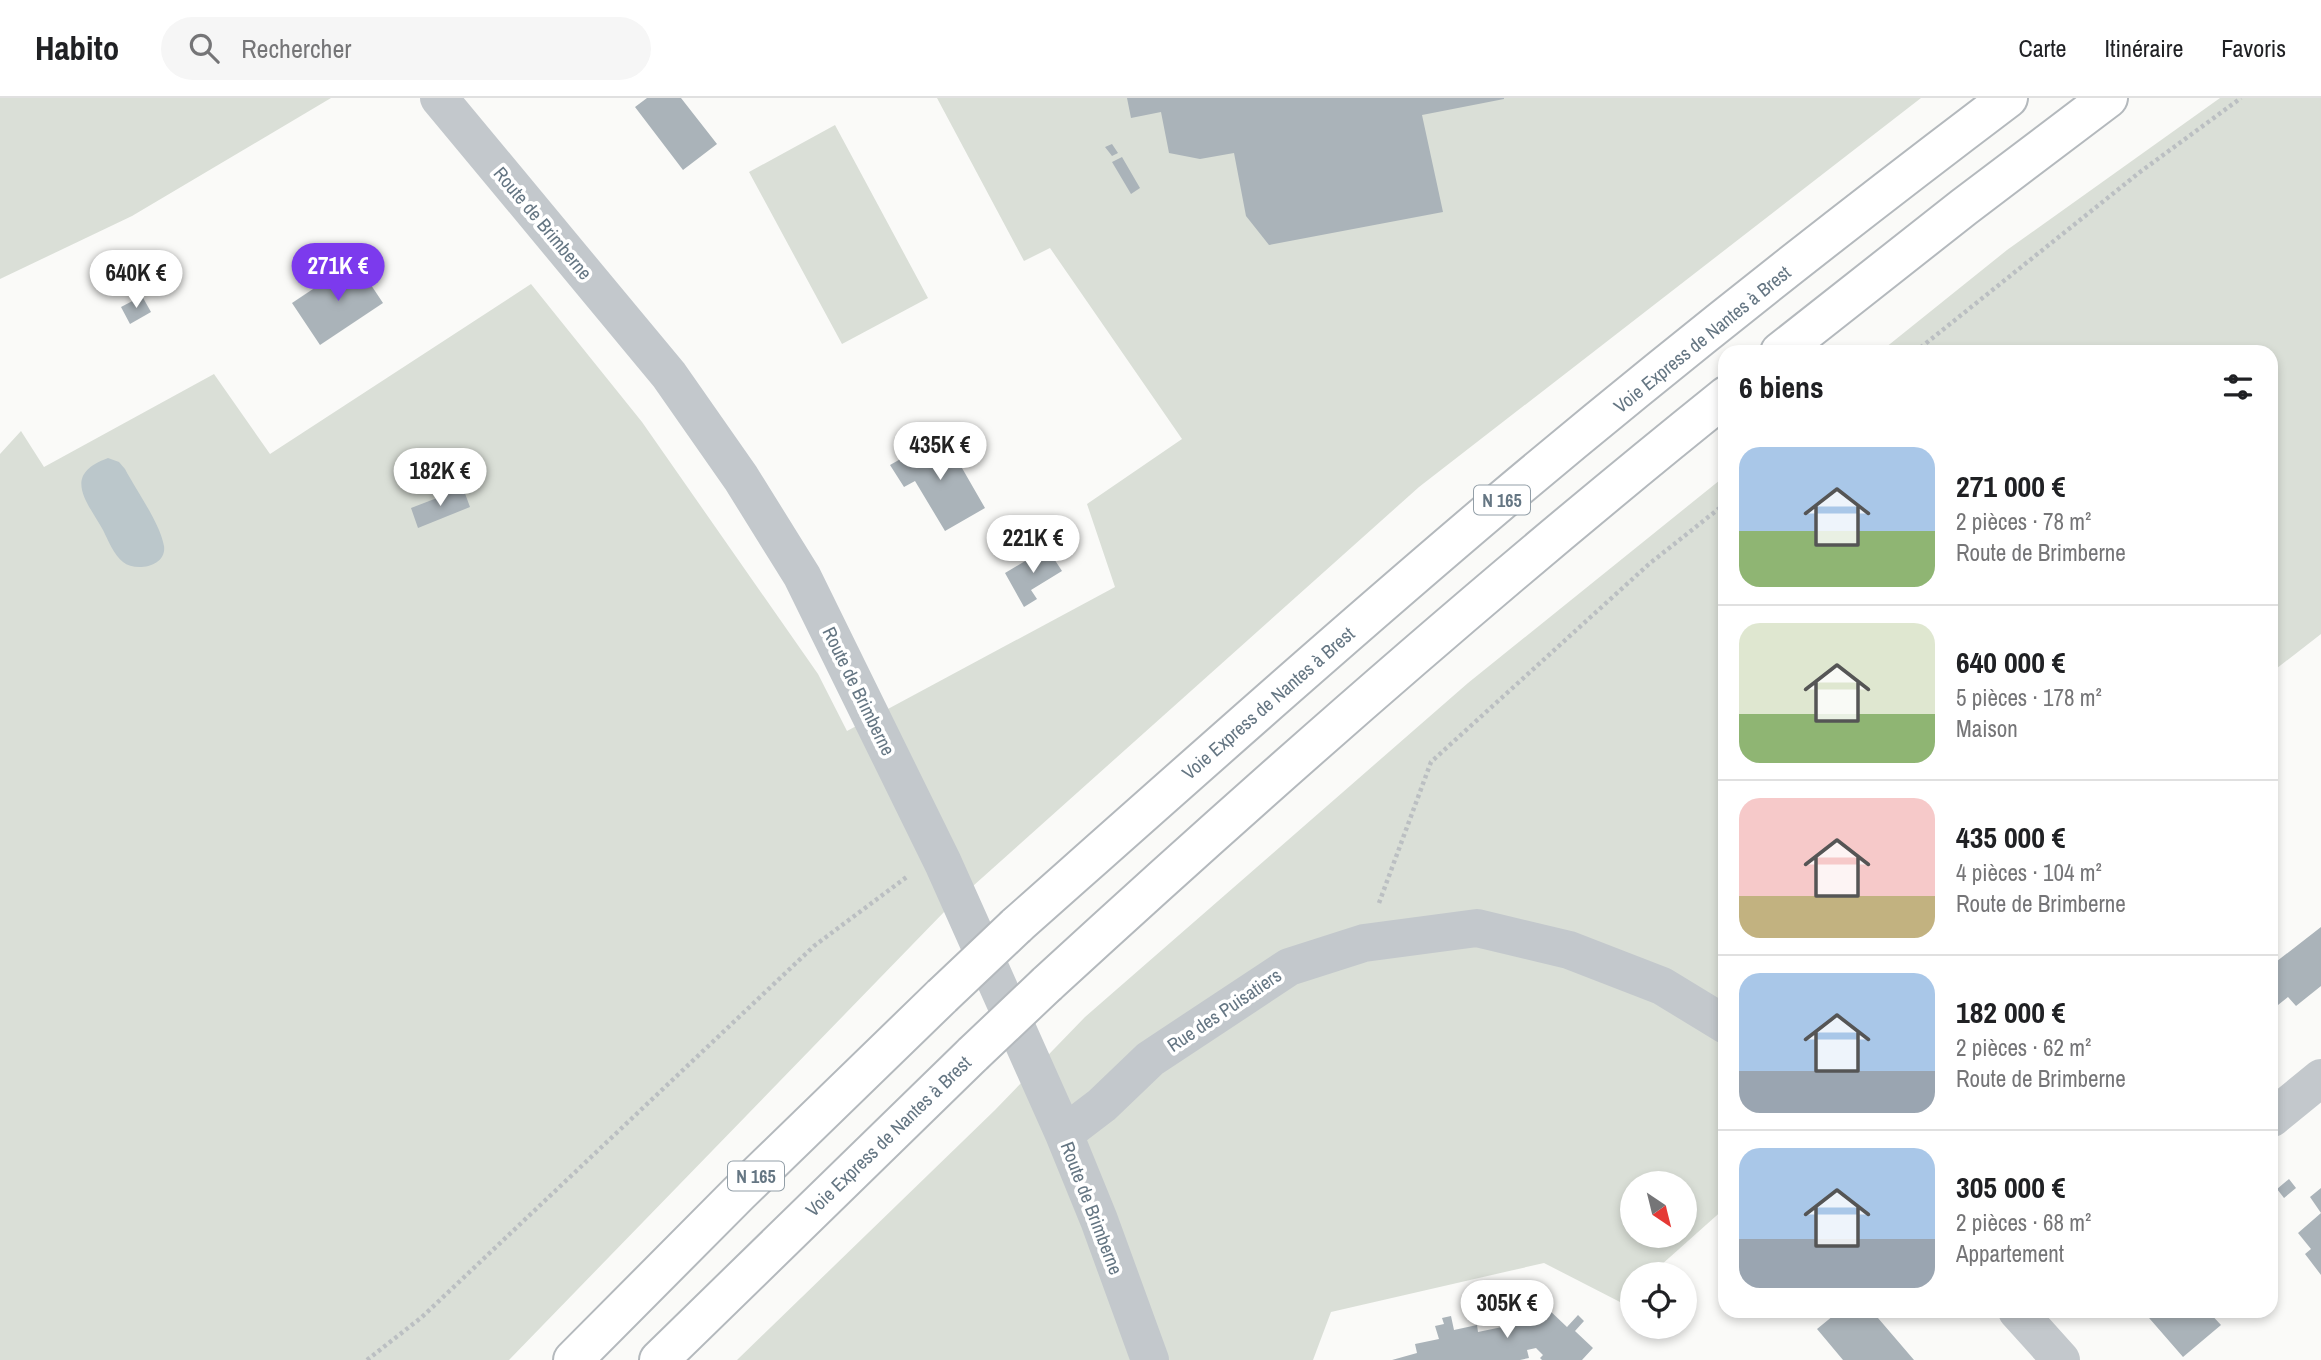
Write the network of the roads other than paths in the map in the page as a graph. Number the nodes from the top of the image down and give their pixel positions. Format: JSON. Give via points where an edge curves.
{"nodes":[{"id":1,"x":439,"y":98,"type":"edge"},
{"id":2,"x":2008,"y":98,"type":"edge"},
{"id":3,"x":2108,"y":98,"type":"edge"},
{"id":4,"x":1789,"y":345,"type":"edge"},
{"id":5,"x":1718,"y":403,"type":"edge"},
{"id":6,"x":1718,"y":1020,"type":"edge"},
{"id":7,"x":2321,"y":1077,"type":"edge"},
{"id":8,"x":2278,"y":1113,"type":"edge"},
{"id":9,"x":1064,"y":1134,"type":"junction"},
{"id":10,"x":2029,"y":1318,"type":"edge"},
{"id":11,"x":573,"y":1360,"type":"edge"},
{"id":12,"x":659,"y":1360,"type":"edge"},
{"id":13,"x":1150,"y":1360,"type":"edge"},
{"id":14,"x":2061,"y":1360,"type":"edge"}],
"edges":[{"from":1,"to":9,"type":"street","name":"Route de Brimberne","via":[[669,375],[802,576],[936,848]]},
{"from":2,"to":11,"type":"highway","name":"Voie Express de Nantes à Brest","number":"N 165","bridge":true,"via":[[1734,311],[1345,634],[1016,926]]},
{"from":3,"to":4,"type":"highway"},
{"from":5,"to":12,"type":"highway","name":"Voie Express de Nantes à Brest","bridge":true,"via":[[1523,561],[1201,843],[973,1054]]},
{"from":6,"to":9,"type":"street","name":"Rue des Puisatiers","via":[[1662,986],[1569,950],[1478,928],[1364,943],[1289,967],[1150,1059]]},
{"from":7,"to":8,"type":"street"},
{"from":9,"to":13,"type":"street","name":"Route de Brimberne"},
{"from":10,"to":14,"type":"street"}]}
